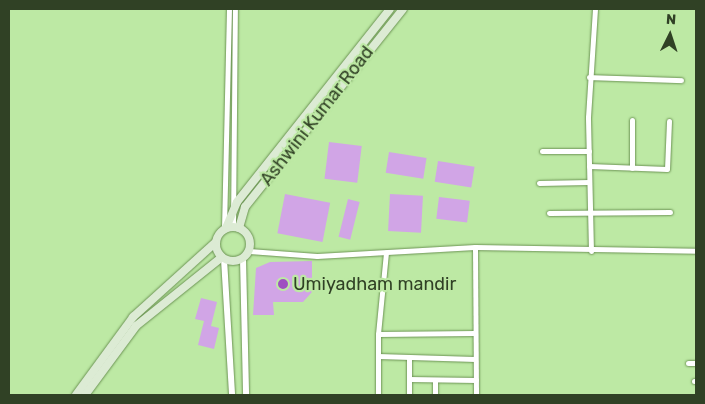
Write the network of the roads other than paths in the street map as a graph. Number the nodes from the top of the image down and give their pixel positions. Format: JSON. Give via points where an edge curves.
{"nodes":[{"id":1,"x":230,"y":9,"type":"edge"},
{"id":2,"x":235,"y":9,"type":"edge"},
{"id":3,"x":390,"y":9,"type":"edge"},
{"id":4,"x":403,"y":9,"type":"edge"},
{"id":5,"x":595,"y":9,"type":"edge"},
{"id":6,"x":589,"y":76,"type":"junction"},
{"id":7,"x":681,"y":80,"type":"dead end"},
{"id":8,"x":632,"y":120,"type":"dead end"},
{"id":9,"x":669,"y":122,"type":"dead end"},
{"id":10,"x":542,"y":151,"type":"dead end"},
{"id":11,"x":589,"y":151,"type":"junction"},
{"id":12,"x":589,"y":166,"type":"junction"},
{"id":13,"x":632,"y":168,"type":"junction"},
{"id":14,"x":589,"y":182,"type":"junction"},
{"id":15,"x":539,"y":183,"type":"dead end"},
{"id":16,"x":232,"y":210,"type":"junction"},
{"id":17,"x":590,"y":212,"type":"junction"},
{"id":18,"x":670,"y":212,"type":"dead end"},
{"id":19,"x":549,"y":213,"type":"dead end"},
{"id":20,"x":230,"y":228,"type":"junction"},
{"id":21,"x":215,"y":244,"type":"junction"},
{"id":22,"x":475,"y":247,"type":"junction"},
{"id":23,"x":249,"y":251,"type":"junction"},
{"id":24,"x":592,"y":251,"type":"junction"},
{"id":25,"x":696,"y":251,"type":"edge"},
{"id":26,"x":386,"y":252,"type":"junction"},
{"id":27,"x":223,"y":258,"type":"junction"},
{"id":28,"x":242,"y":258,"type":"junction"},
{"id":29,"x":475,"y":333,"type":"junction"},
{"id":30,"x":378,"y":334,"type":"junction"},
{"id":31,"x":378,"y":356,"type":"junction"},
{"id":32,"x":409,"y":357,"type":"junction"},
{"id":33,"x":476,"y":360,"type":"junction"},
{"id":34,"x":688,"y":363,"type":"dead end"},
{"id":35,"x":696,"y":363,"type":"edge"},
{"id":36,"x":409,"y":379,"type":"junction"},
{"id":37,"x":435,"y":380,"type":"junction"},
{"id":38,"x":476,"y":380,"type":"junction"},
{"id":39,"x":76,"y":395,"type":"edge"},
{"id":40,"x":85,"y":395,"type":"edge"},
{"id":41,"x":232,"y":395,"type":"edge"},
{"id":42,"x":246,"y":395,"type":"edge"},
{"id":43,"x":378,"y":395,"type":"edge"},
{"id":44,"x":409,"y":395,"type":"edge"},
{"id":45,"x":435,"y":395,"type":"edge"},
{"id":46,"x":476,"y":395,"type":"edge"}],
"edges":[{"from":1,"to":20,"type":"street"},
{"from":2,"to":16,"type":"street"},
{"from":3,"to":16,"type":"main road","name":"Ashwini Kumar Road"},
{"from":4,"to":20,"type":"main road","name":"Ashwini Kumar Road"},
{"from":5,"to":6,"type":"street"},
{"from":6,"to":7,"type":"street"},
{"from":6,"to":11,"type":"street"},
{"from":8,"to":13,"type":"street"},
{"from":9,"to":13,"type":"street","via":[[667,169]]},
{"from":10,"to":11,"type":"street"},
{"from":11,"to":12,"type":"street"},
{"from":12,"to":13,"type":"street"},
{"from":12,"to":14,"type":"street"},
{"from":14,"to":15,"type":"street"},
{"from":14,"to":17,"type":"street"},
{"from":16,"to":20,"type":"main road","name":"Ashwini Kumar Road"},
{"from":17,"to":18,"type":"street"},
{"from":17,"to":19,"type":"street"},
{"from":17,"to":24,"type":"street"},
{"from":20,"to":21,"type":"main road"},
{"from":20,"to":23,"type":"main road","via":[[250,240]]},
{"from":21,"to":27,"type":"main road"},
{"from":21,"to":39,"type":"main road","via":[[133,317]]},
{"from":22,"to":24,"type":"street"},
{"from":22,"to":26,"type":"street"},
{"from":22,"to":29,"type":"street"},
{"from":23,"to":26,"type":"street","via":[[317,256]]},
{"from":23,"to":28,"type":"main road"},
{"from":24,"to":25,"type":"street"},
{"from":26,"to":30,"type":"street"},
{"from":27,"to":28,"type":"main road","via":[[234,262]]},
{"from":27,"to":40,"type":"main road","via":[[136,326]]},
{"from":27,"to":41,"type":"street"},
{"from":28,"to":42,"type":"street"},
{"from":29,"to":30,"type":"street"},
{"from":29,"to":33,"type":"street"},
{"from":30,"to":31,"type":"street"},
{"from":31,"to":32,"type":"street"},
{"from":31,"to":43,"type":"street"},
{"from":32,"to":33,"type":"street"},
{"from":32,"to":36,"type":"street"},
{"from":33,"to":38,"type":"street"},
{"from":34,"to":35,"type":"street"},
{"from":36,"to":37,"type":"street"},
{"from":36,"to":44,"type":"street"},
{"from":37,"to":38,"type":"street"},
{"from":37,"to":45,"type":"street"},
{"from":38,"to":46,"type":"street"}]}
